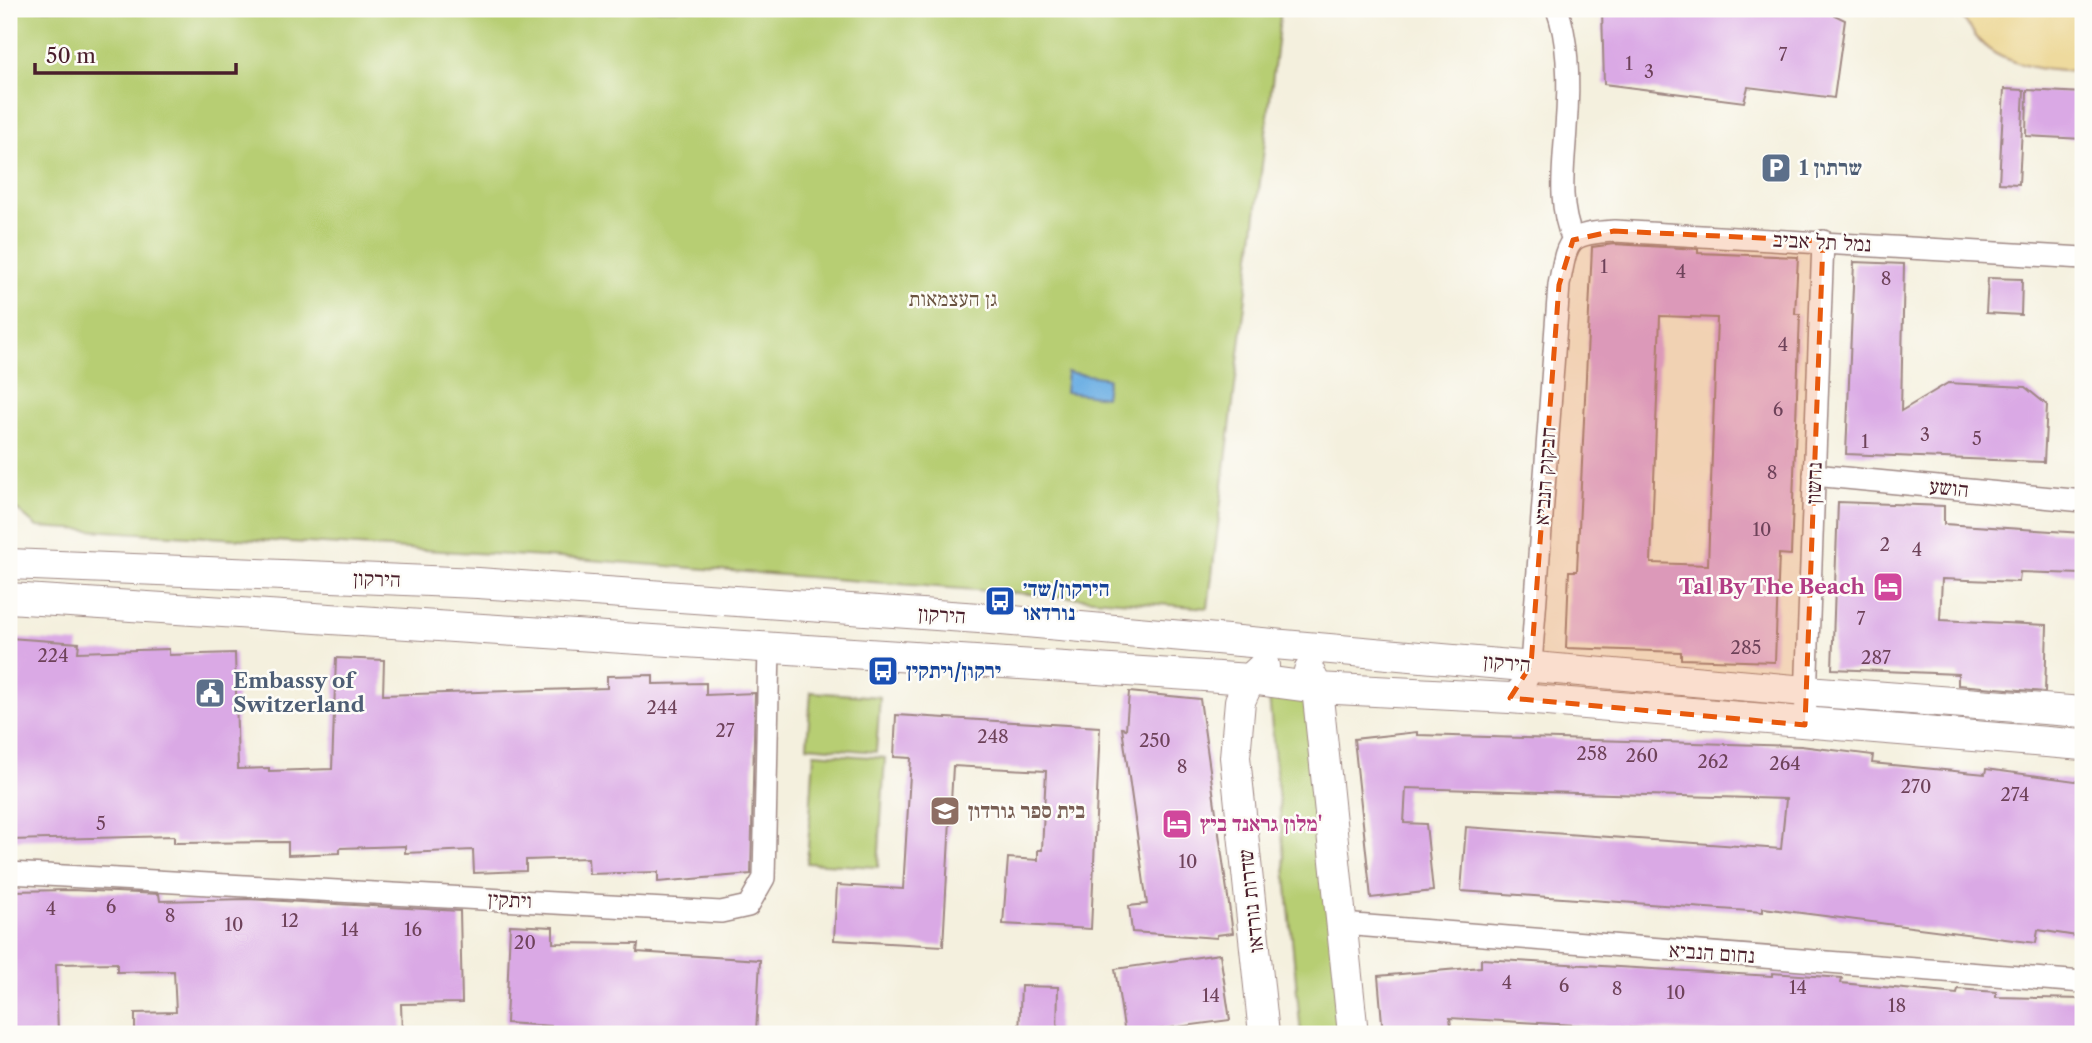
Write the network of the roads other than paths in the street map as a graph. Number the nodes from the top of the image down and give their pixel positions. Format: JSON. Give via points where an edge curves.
{"nodes":[{"id":1,"x":1558,"y":9,"type":"edge"},
{"id":2,"x":1822,"y":241,"type":"junction"},
{"id":3,"x":1570,"y":244,"type":"junction"},
{"id":4,"x":2083,"y":258,"type":"edge"},
{"id":5,"x":1814,"y":475,"type":"junction"},
{"id":6,"x":2083,"y":501,"type":"edge"},
{"id":7,"x":9,"y":564,"type":"edge"},
{"id":8,"x":9,"y":598,"type":"edge"},
{"id":9,"x":1296,"y":645,"type":"junction"},
{"id":10,"x":769,"y":648,"type":"junction"},
{"id":11,"x":1531,"y":665,"type":"junction"},
{"id":12,"x":1175,"y":674,"type":"junction"},
{"id":13,"x":1250,"y":679,"type":"junction"},
{"id":14,"x":1317,"y":688,"type":"junction"},
{"id":15,"x":1806,"y":691,"type":"junction"},
{"id":16,"x":1510,"y":698,"type":"junction"},
{"id":17,"x":2083,"y":712,"type":"edge"},
{"id":18,"x":1805,"y":725,"type":"junction"},
{"id":19,"x":2083,"y":746,"type":"edge"},
{"id":20,"x":1235,"y":757,"type":"junction"},
{"id":21,"x":9,"y":873,"type":"edge"},
{"id":22,"x":1342,"y":924,"type":"junction"},
{"id":23,"x":2083,"y":982,"type":"edge"},
{"id":24,"x":1264,"y":1034,"type":"edge"},
{"id":25,"x":1353,"y":1034,"type":"edge"}],
"edges":[{"from":1,"to":3,"type":"street","via":[[1567,66],[1562,188]]},
{"from":2,"to":3,"type":"street","name":"נמל תל אביב","via":[[1614,232],[1585,233]]},
{"from":2,"to":4,"type":"street","name":"נמל תל אביב"},
{"from":2,"to":5,"type":"street","name":"נחשון"},
{"from":3,"to":11,"type":"street","name":"חבקוק הנביא","via":[[1559,285]]},
{"from":5,"to":6,"type":"street","name":"הושע"},
{"from":5,"to":15,"type":"street","name":"נחשון"},
{"from":7,"to":9,"type":"main road","name":"הירקון","via":[[478,583]]},
{"from":8,"to":10,"type":"main road","name":"הירקון"},
{"from":9,"to":11,"type":"main road","name":"הירקון"},
{"from":9,"to":13,"type":"main road"},
{"from":9,"to":14,"type":"main road"},
{"from":10,"to":12,"type":"main road","name":"הירקון"},
{"from":10,"to":21,"type":"street","name":"ויתקין","via":[[764,878],[748,906],[721,912]]},
{"from":11,"to":15,"type":"main road","name":"הירקון"},
{"from":11,"to":16,"type":"street","name":"חבקוק הנביא","via":[[1527,679]]},
{"from":12,"to":13,"type":"main road","name":"הירקון"},
{"from":12,"to":20,"type":"main road","via":[[1221,701],[1230,720]]},
{"from":13,"to":14,"type":"main road","name":"הירקון"},
{"from":13,"to":20,"type":"main road","name":"שדרות נורדאו","via":[[1240,701]]},
{"from":14,"to":16,"type":"main road","name":"הירקון"},
{"from":14,"to":22,"type":"main road"},
{"from":15,"to":17,"type":"main road","name":"הירקון"},
{"from":15,"to":18,"type":"street","name":"נחשון"},
{"from":16,"to":18,"type":"main road","name":"הירקון"},
{"from":18,"to":19,"type":"main road","name":"הירקון"},
{"from":20,"to":24,"type":"main road","name":"שדרות נורדאו"},
{"from":22,"to":23,"type":"street","name":"נחום הנביא"},
{"from":22,"to":25,"type":"main road"}]}
